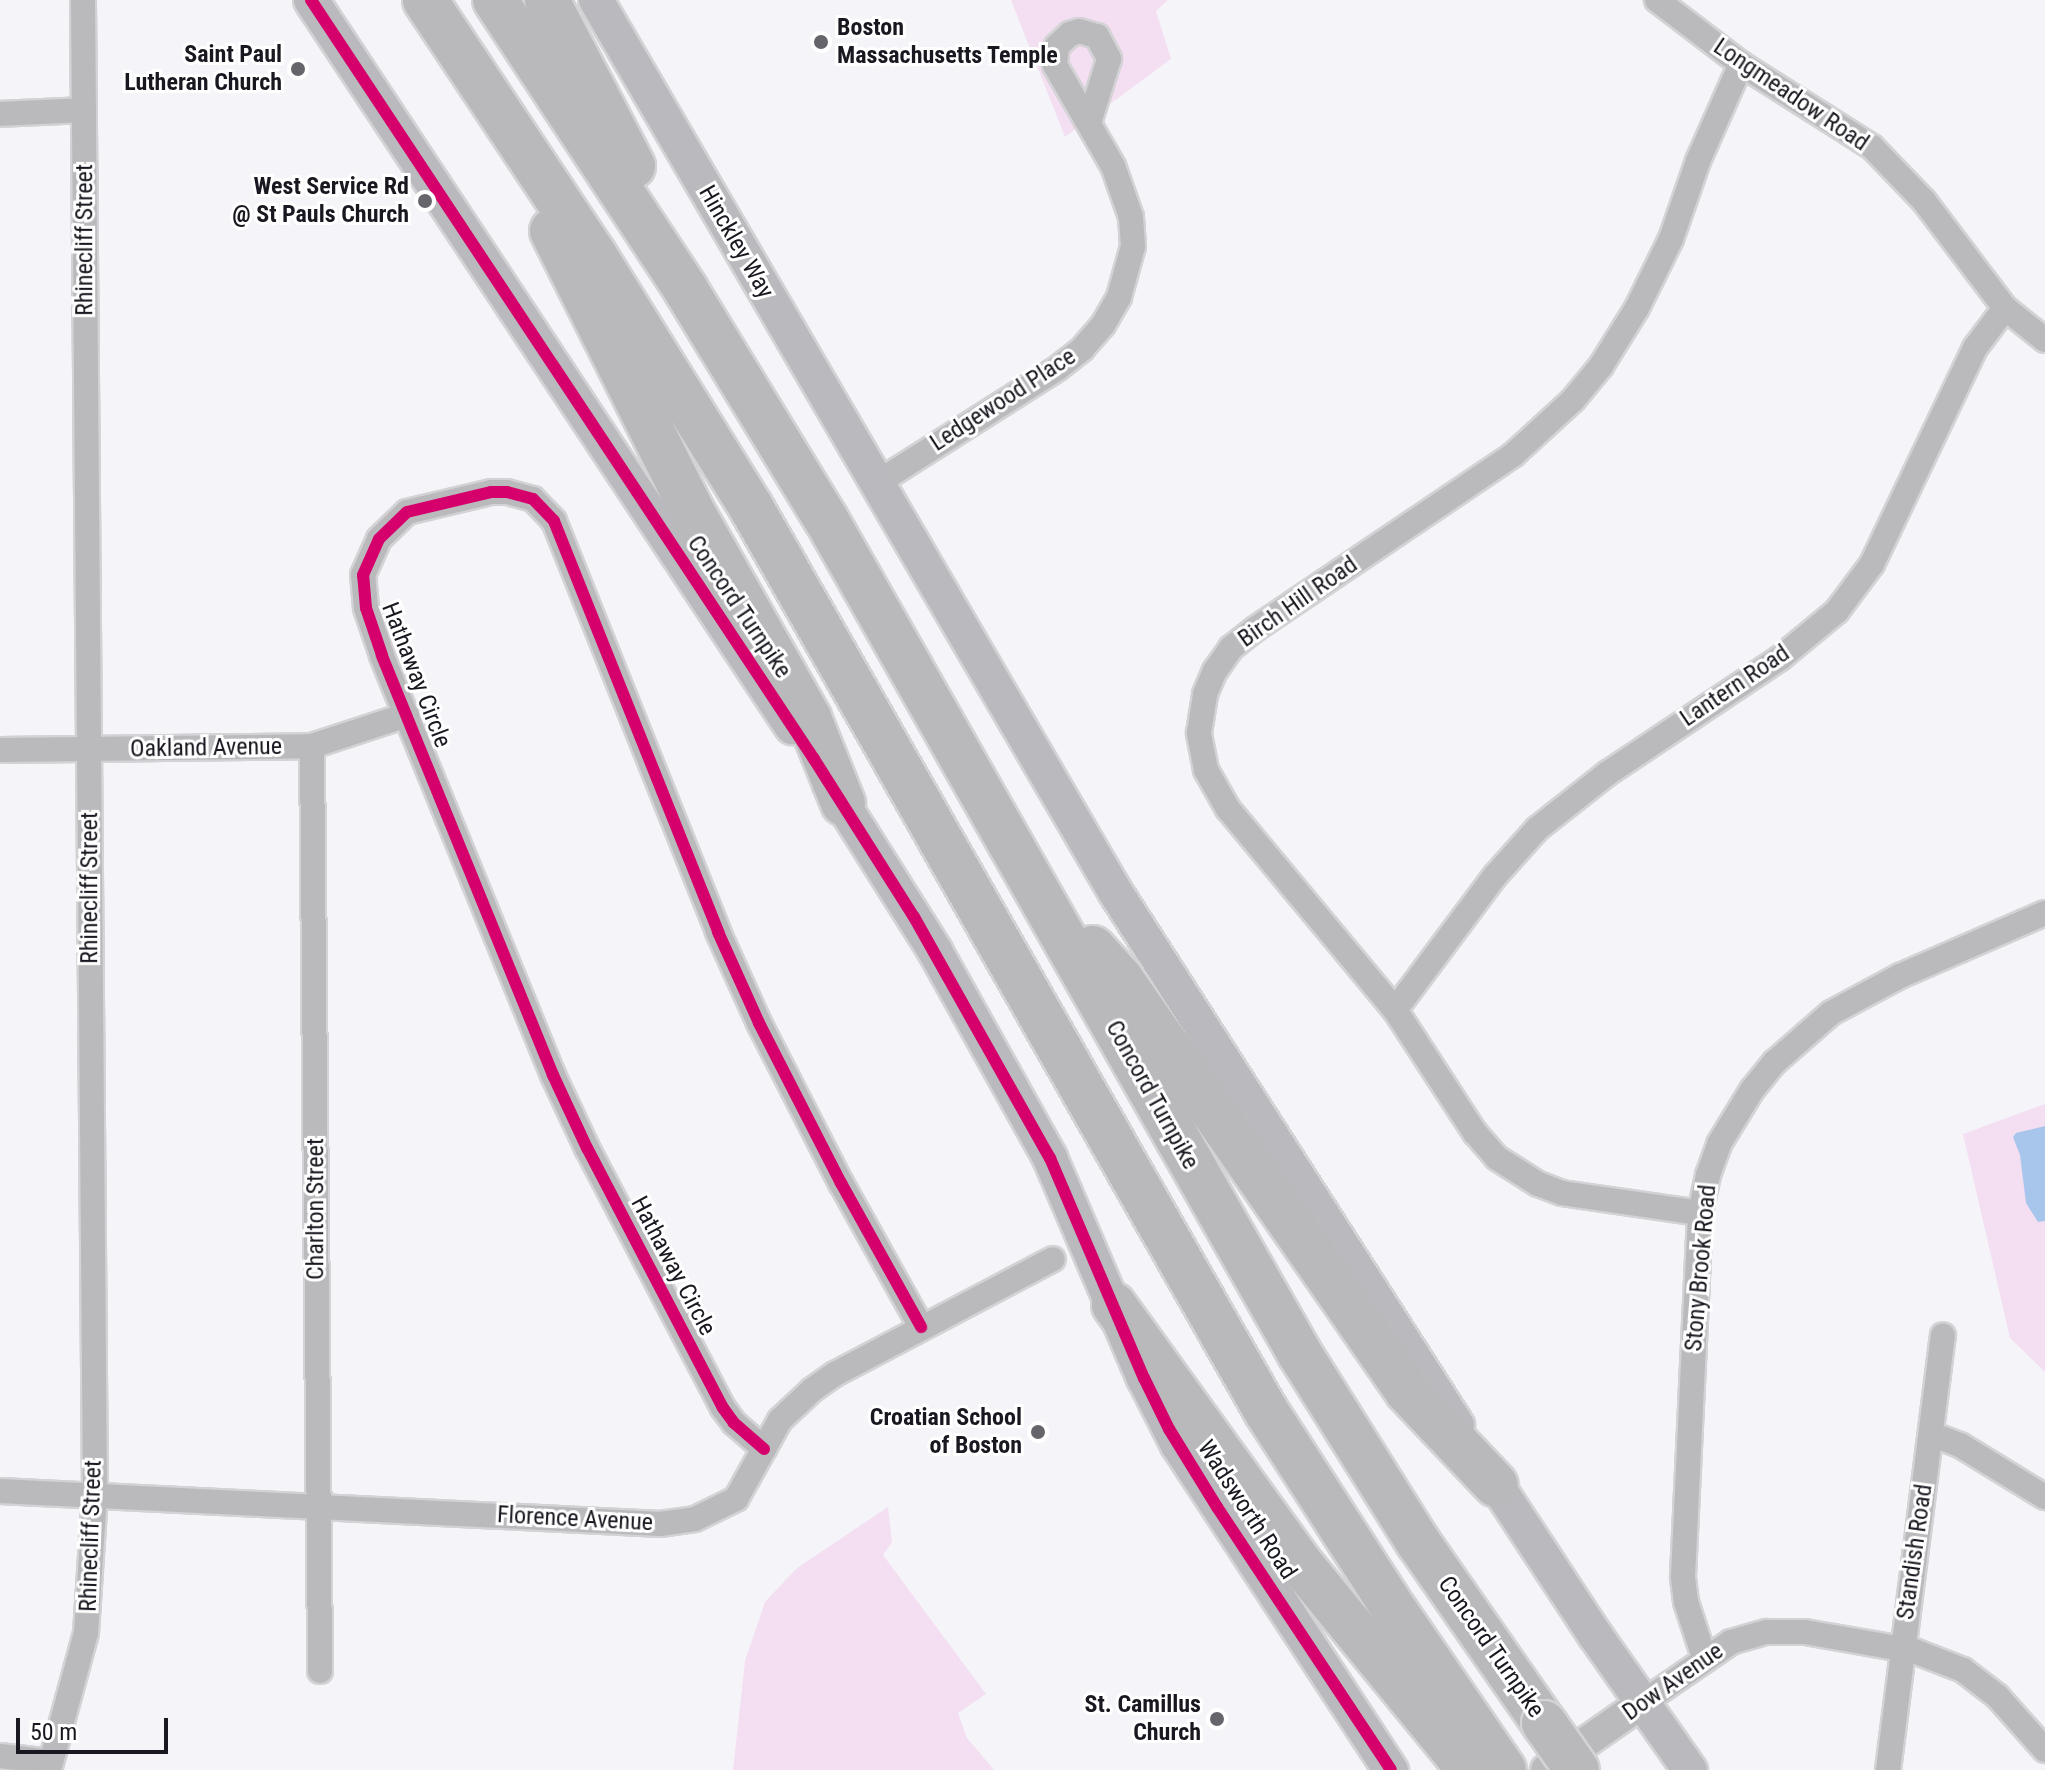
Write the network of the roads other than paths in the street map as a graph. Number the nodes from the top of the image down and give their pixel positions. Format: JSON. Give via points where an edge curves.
{"nodes":[{"id":1,"x":83,"y":0,"type":"edge"},
{"id":2,"x":311,"y":0,"type":"edge"},
{"id":3,"x":425,"y":0,"type":"edge"},
{"id":4,"x":495,"y":0,"type":"edge"},
{"id":5,"x":547,"y":0,"type":"edge"},
{"id":6,"x":596,"y":0,"type":"edge"},
{"id":7,"x":1657,"y":0,"type":"edge"},
{"id":8,"x":1741,"y":64,"type":"junction"},
{"id":9,"x":84,"y":110,"type":"junction"},
{"id":10,"x":0,"y":114,"type":"edge"},
{"id":11,"x":1089,"y":123,"type":"dead end"},
{"id":12,"x":509,"y":124,"type":"junction"},
{"id":13,"x":686,"y":290,"type":"junction"},
{"id":14,"x":2005,"y":308,"type":"junction"},
{"id":15,"x":2045,"y":340,"type":"edge"},
{"id":16,"x":877,"y":483,"type":"junction"},
{"id":17,"x":407,"y":715,"type":"junction"},
{"id":18,"x":312,"y":746,"type":"junction"},
{"id":19,"x":89,"y":749,"type":"junction"},
{"id":20,"x":0,"y":750,"type":"edge"},
{"id":21,"x":843,"y":803,"type":"junction"},
{"id":22,"x":1024,"y":867,"type":"junction"},
{"id":23,"x":2045,"y":913,"type":"edge"},
{"id":24,"x":1395,"y":1010,"type":"junction"},
{"id":25,"x":1700,"y":1213,"type":"junction"},
{"id":26,"x":1095,"y":1258,"type":"joint"},
{"id":27,"x":1053,"y":1259,"type":"dead end"},
{"id":28,"x":1114,"y":1305,"type":"junction"},
{"id":29,"x":921,"y":1327,"type":"junction"},
{"id":30,"x":1943,"y":1335,"type":"dead end"},
{"id":31,"x":1931,"y":1434,"type":"junction"},
{"id":32,"x":764,"y":1449,"type":"junction"},
{"id":33,"x":1496,"y":1485,"type":"junction"},
{"id":34,"x":0,"y":1491,"type":"edge"},
{"id":35,"x":95,"y":1495,"type":"junction"},
{"id":36,"x":2045,"y":1497,"type":"edge"},
{"id":37,"x":319,"y":1507,"type":"junction"},
{"id":38,"x":1902,"y":1648,"type":"junction"},
{"id":39,"x":1704,"y":1657,"type":"junction"},
{"id":40,"x":320,"y":1671,"type":"dead end"},
{"id":41,"x":1642,"y":1703,"type":"junction"},
{"id":42,"x":2045,"y":1750,"type":"edge"},
{"id":43,"x":0,"y":1756,"type":"edge"},
{"id":44,"x":1491,"y":1766,"type":"edge"},
{"id":45,"x":51,"y":1768,"type":"edge"},
{"id":46,"x":1391,"y":1770,"type":"edge"},
{"id":47,"x":1546,"y":1770,"type":"edge"},
{"id":48,"x":1577,"y":1770,"type":"edge"},
{"id":49,"x":1690,"y":1770,"type":"edge"},
{"id":50,"x":1888,"y":1770,"type":"edge"}],
"edges":[{"from":1,"to":9,"type":"street","name":"Rhinecliff Street"},
{"from":2,"to":21,"type":"main road","name":"Concord Turnpike"},
{"from":3,"to":12,"type":"highway"},
{"from":4,"to":13,"type":"highway","name":"Concord Turnpike"},
{"from":5,"to":13,"type":"highway","via":[[618,131]]},
{"from":6,"to":16,"type":"main road","name":"Hinckley Way"},
{"from":7,"to":8,"type":"street","name":"Longmeadow Road"},
{"from":8,"to":14,"type":"street","name":"Longmeadow Road","via":[[1872,147],[1924,201]]},
{"from":8,"to":24,"type":"street","name":"Birch Hill Road","via":[[1671,239],[1637,308],[1573,400],[1513,455],[1231,648],[1205,694],[1199,733],[1206,770],[1228,809]]},
{"from":9,"to":10,"type":"street"},
{"from":9,"to":19,"type":"street","name":"Rhinecliff Street"},
{"from":11,"to":16,"type":"street","name":"Ledgewood Place","via":[[1131,217],[1133,246],[1119,297],[1103,325],[1058,368]]},
{"from":12,"to":21,"type":"highway","via":[[562,255],[696,518],[809,718]]},
{"from":12,"to":44,"type":"highway","via":[[781,558],[1266,1411]]},
{"from":13,"to":22,"type":"highway","name":"Concord Turnpike","via":[[856,571]]},
{"from":14,"to":15,"type":"street","name":"Longmeadow Road"},
{"from":14,"to":24,"type":"street","name":"Lantern Road","via":[[1975,348],[1872,564],[1837,611],[1779,659],[1608,773],[1537,829],[1495,876]]},
{"from":16,"to":33,"type":"main road","via":[[1129,914]]},
{"from":17,"to":18,"type":"street","name":"Oakland Avenue"},
{"from":17,"to":29,"type":"street","name":"Hathaway Circle","via":[[362,591],[373,549],[396,520],[418,507],[491,492],[533,499],[563,536],[718,932],[759,1023]]},
{"from":17,"to":32,"type":"street","name":"Hathaway Circle","via":[[587,1148],[723,1408]]},
{"from":18,"to":19,"type":"street","name":"Oakland Avenue"},
{"from":18,"to":37,"type":"street","name":"Charlton Street"},
{"from":19,"to":20,"type":"street","name":"Oakland Avenue"},
{"from":19,"to":35,"type":"street","name":"Rhinecliff Street"},
{"from":21,"to":26,"type":"main road","name":"Concord Turnpike","via":[[935,951],[1024,1110]]},
{"from":22,"to":33,"type":"highway","via":[[1121,979],[1407,1391]]},
{"from":22,"to":48,"type":"highway","name":"Concord Turnpike","bridge":true,"via":[[1315,1379],[1418,1542]]},
{"from":23,"to":25,"type":"street","name":"Stony Brook Road","via":[[1864,993],[1801,1037],[1733,1118],[1708,1175]]},
{"from":24,"to":25,"type":"street","name":"Birch Hill Road","via":[[1475,1133],[1520,1174],[1562,1193]]},
{"from":25,"to":39,"type":"street","name":"Stony Brook Road","via":[[1683,1576]]},
{"from":26,"to":28,"type":"main road","name":"Wadsworth Road"},
{"from":27,"to":29,"type":"street","name":"Florence Avenue"},
{"from":28,"to":44,"type":"highway","via":[[1304,1568],[1461,1760]]},
{"from":28,"to":46,"type":"main road","name":"Wadsworth Road","via":[[1187,1461]]},
{"from":29,"to":32,"type":"street","name":"Florence Avenue","via":[[812,1390],[780,1420]]},
{"from":30,"to":31,"type":"street","name":"Standish Road"},
{"from":31,"to":36,"type":"street","via":[[1960,1445]]},
{"from":31,"to":38,"type":"street","name":"Standish Road"},
{"from":32,"to":37,"type":"street","name":"Florence Avenue","via":[[736,1499],[711,1514],[678,1522]]},
{"from":33,"to":41,"type":"main road"},
{"from":34,"to":35,"type":"street","name":"Florence Avenue"},
{"from":35,"to":37,"type":"street","name":"Florence Avenue"},
{"from":35,"to":45,"type":"street","name":"Rhinecliff Street","via":[[86,1633]]},
{"from":37,"to":40,"type":"street","name":"Charlton Street"},
{"from":38,"to":39,"type":"street","name":"Dow Avenue","via":[[1814,1633],[1757,1634]]},
{"from":38,"to":42,"type":"street","name":"Dow Avenue","via":[[1972,1675]]},
{"from":38,"to":50,"type":"street","name":"Standish Road"},
{"from":39,"to":41,"type":"street","name":"Dow Avenue"},
{"from":41,"to":47,"type":"street","name":"Dow Avenue"},
{"from":41,"to":49,"type":"main road"},
{"from":43,"to":45,"type":"street"}]}
